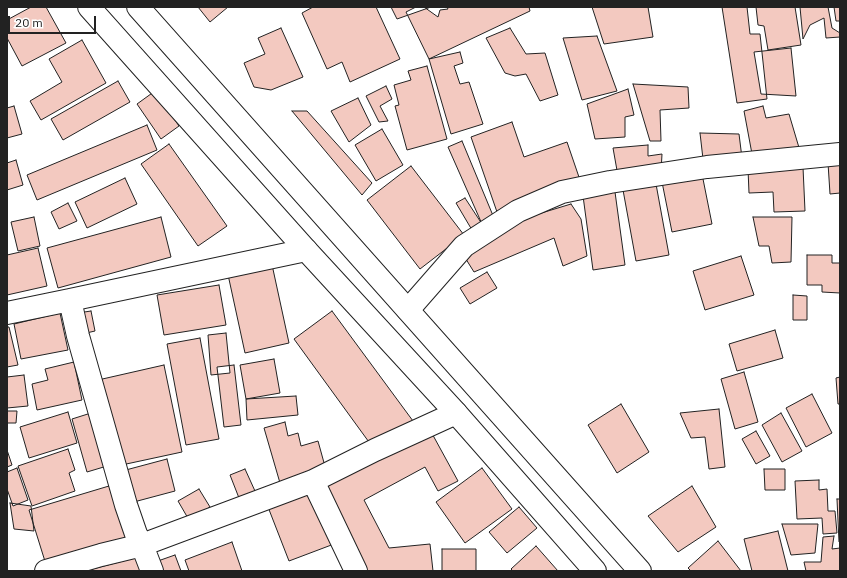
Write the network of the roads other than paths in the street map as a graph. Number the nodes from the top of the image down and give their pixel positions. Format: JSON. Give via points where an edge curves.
{"nodes":[{"id":1,"x":89,"y":7,"type":"edge"},
{"id":2,"x":138,"y":7,"type":"edge"},
{"id":3,"x":840,"y":154,"type":"edge"},
{"id":4,"x":306,"y":250,"type":"junction"},
{"id":5,"x":70,"y":300,"type":"junction"},
{"id":6,"x":408,"y":310,"type":"junction"},
{"id":7,"x":7,"y":313,"type":"edge"},
{"id":8,"x":456,"y":413,"type":"junction"},
{"id":9,"x":313,"y":481,"type":"junction"},
{"id":10,"x":142,"y":545,"type":"junction"},
{"id":11,"x":46,"y":571,"type":"edge"},
{"id":12,"x":152,"y":571,"type":"edge"},
{"id":13,"x":356,"y":571,"type":"edge"},
{"id":14,"x":595,"y":571,"type":"edge"},
{"id":15,"x":640,"y":571,"type":"edge"}],
"edges":[{"from":1,"to":4,"type":"street"},
{"from":2,"to":6,"type":"street"},
{"from":3,"to":6,"type":"street","via":[[707,167],[562,192],[518,211],[464,246]]},
{"from":4,"to":5,"type":"street"},
{"from":4,"to":8,"type":"street"},
{"from":5,"to":7,"type":"street"},
{"from":5,"to":10,"type":"street","via":[[126,505]]},
{"from":6,"to":15,"type":"street"},
{"from":8,"to":9,"type":"street"},
{"from":8,"to":14,"type":"street"},
{"from":9,"to":10,"type":"street"},
{"from":9,"to":13,"type":"street"},
{"from":10,"to":11,"type":"street"},
{"from":10,"to":12,"type":"street"}]}
